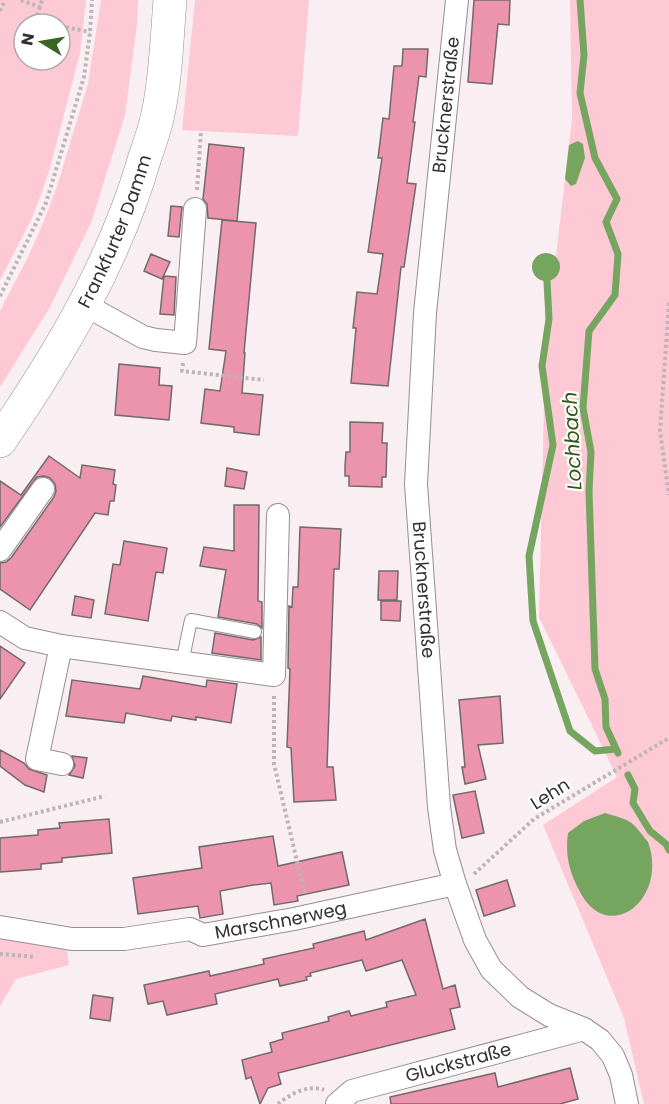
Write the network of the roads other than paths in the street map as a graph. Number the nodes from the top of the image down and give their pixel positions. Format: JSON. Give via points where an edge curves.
{"nodes":[{"id":1,"x":170,"y":0,"type":"edge"},
{"id":2,"x":457,"y":0,"type":"edge"},
{"id":3,"x":195,"y":209,"type":"road end"},
{"id":4,"x":85,"y":305,"type":"junction"},
{"id":5,"x":0,"y":441,"type":"edge"},
{"id":6,"x":43,"y":489,"type":"dead end"},
{"id":7,"x":278,"y":514,"type":"dead end"},
{"id":8,"x":0,"y":550,"type":"edge"},
{"id":9,"x":0,"y":622,"type":"edge"},
{"id":10,"x":255,"y":632,"type":"dead end"},
{"id":11,"x":61,"y":646,"type":"junction"},
{"id":12,"x":182,"y":663,"type":"junction"},
{"id":13,"x":62,"y":764,"type":"dead end"},
{"id":14,"x":455,"y":884,"type":"junction"},
{"id":15,"x":0,"y":927,"type":"edge"},
{"id":16,"x":585,"y":1029,"type":"junction"},
{"id":17,"x":340,"y":1101,"type":"edge"},
{"id":18,"x":627,"y":1104,"type":"edge"}],
"edges":[{"from":1,"to":4,"type":"main road","name":"Frankfurter Damm","via":[[158,114],[136,190]]},
{"from":2,"to":14,"type":"street","name":"Brucknerstraße","via":[[425,313],[416,484],[440,807],[445,850]]},
{"from":3,"to":4,"type":"street","via":[[185,343],[142,337]]},
{"from":4,"to":5,"type":"main road","name":"Frankfurter Damm"},
{"from":6,"to":8,"type":"street"},
{"from":7,"to":12,"type":"street","via":[[274,675]]},
{"from":9,"to":11,"type":"street","via":[[26,638]]},
{"from":10,"to":12,"type":"lane","via":[[191,620]]},
{"from":11,"to":12,"type":"street"},
{"from":11,"to":13,"type":"street","via":[[37,759]]},
{"from":14,"to":15,"type":"street","name":"Marschnerweg","via":[[203,935],[190,929],[124,939],[72,939]]},
{"from":14,"to":16,"type":"street","name":"Brucknerstraße","via":[[475,940],[491,969],[520,997],[549,1015]]},
{"from":16,"to":17,"type":"street","name":"Gluckstraße","via":[[352,1091]]},
{"from":16,"to":18,"type":"street","name":"Brucknerstraße","via":[[613,1056]]}]}
